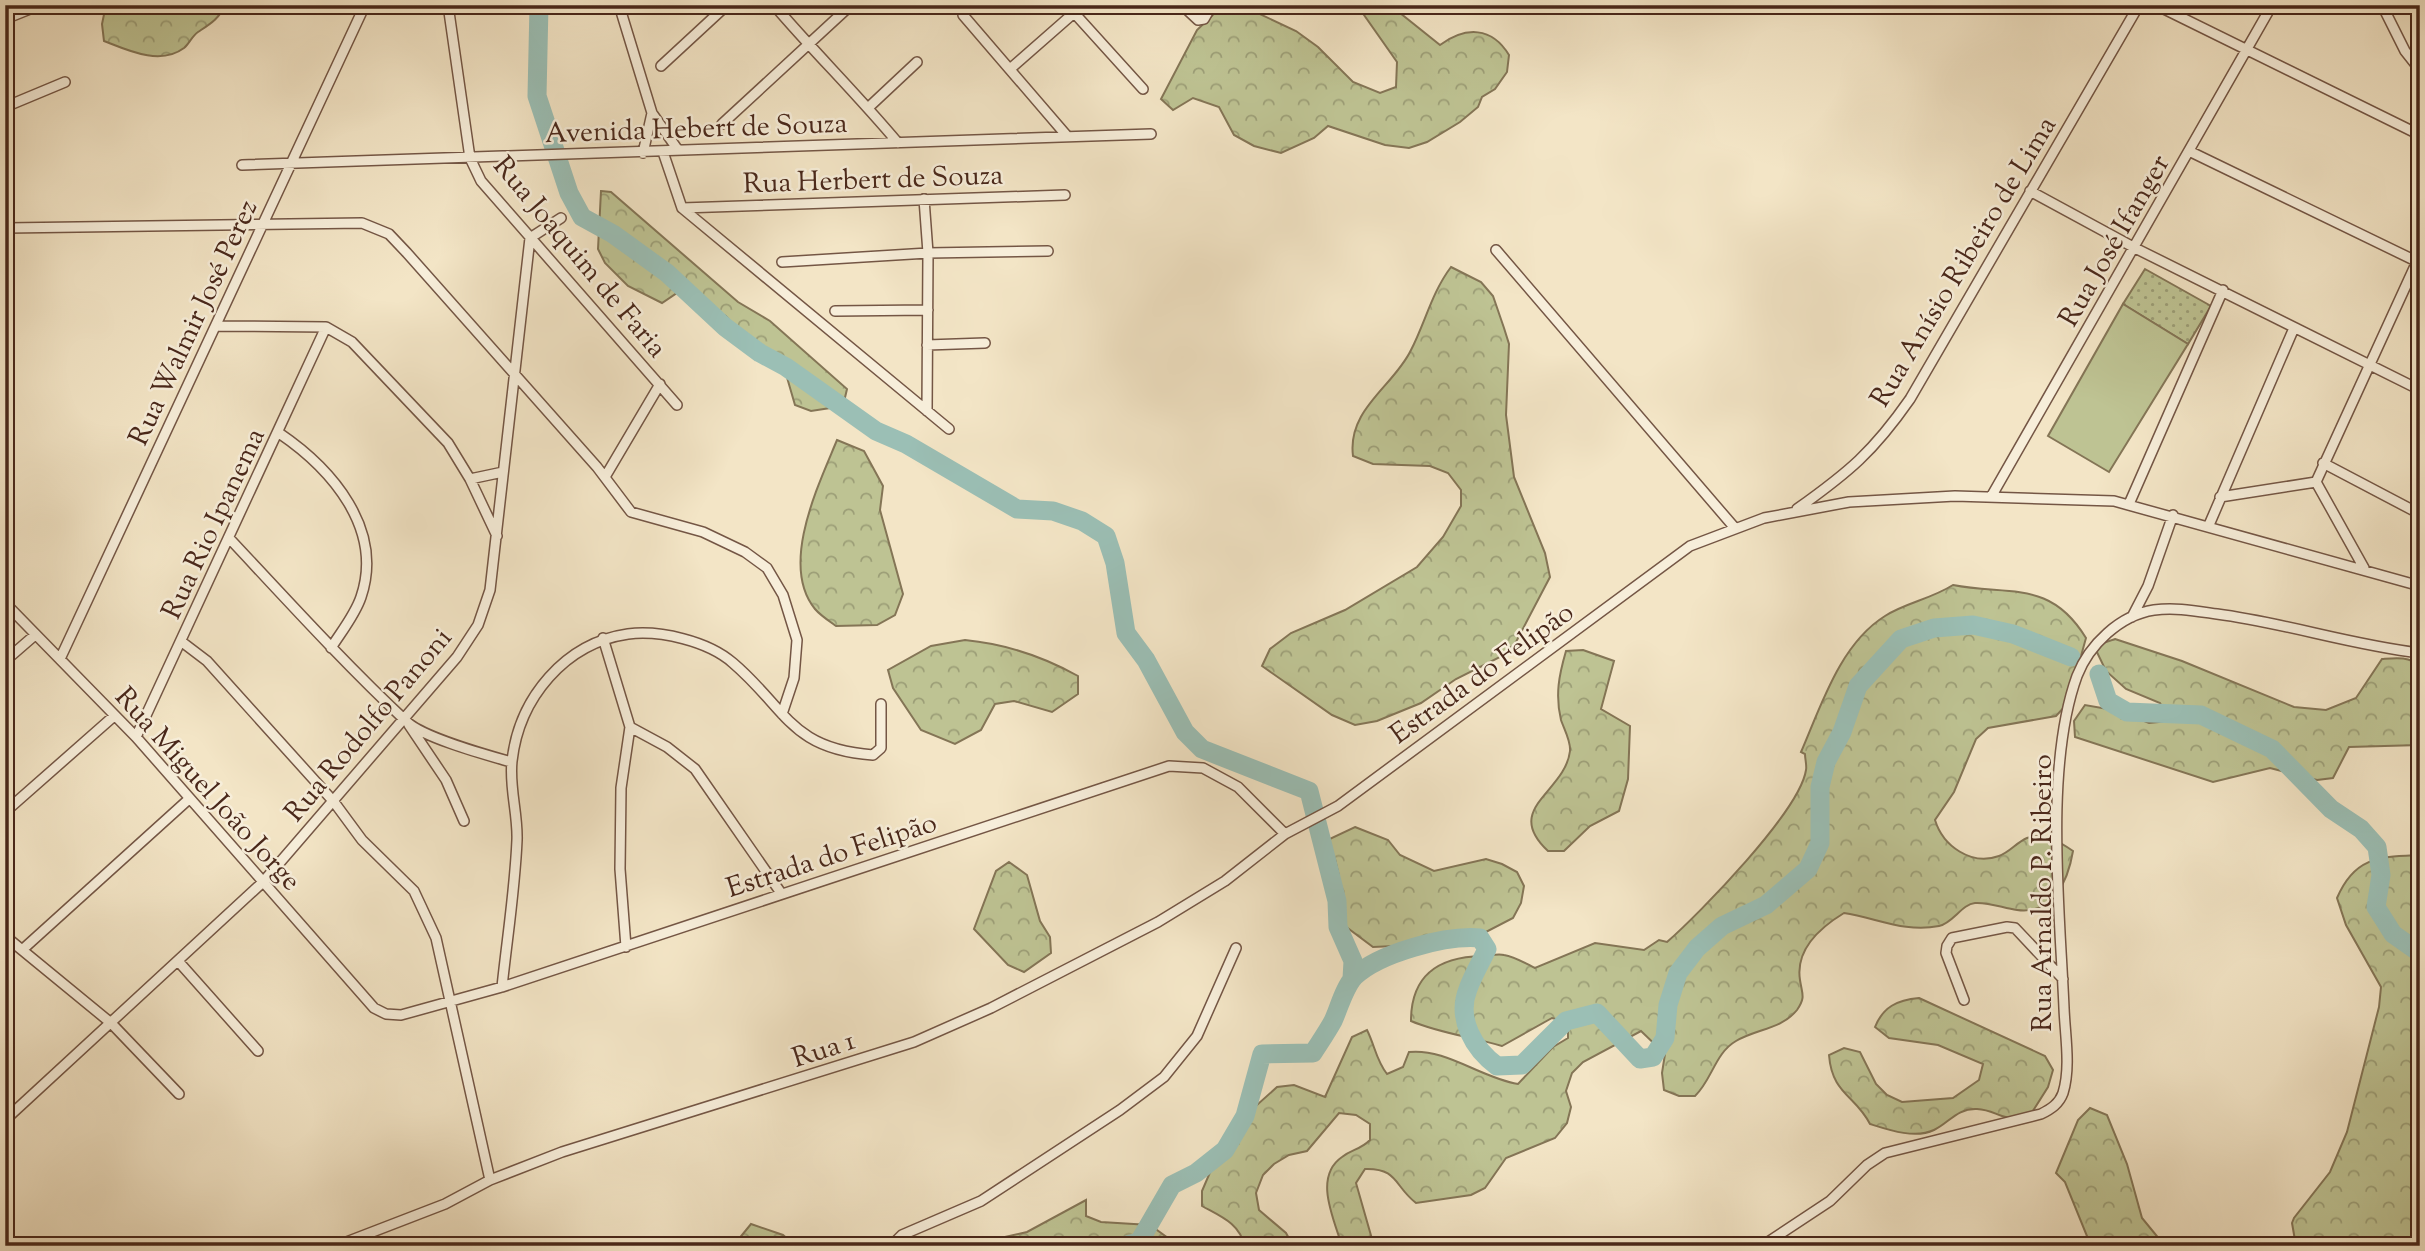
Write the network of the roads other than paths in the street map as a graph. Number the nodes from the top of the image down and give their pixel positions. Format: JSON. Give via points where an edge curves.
{"nodes":[{"id":1,"x":39,"y":5,"type":"edge"},
{"id":2,"x":365,"y":5,"type":"edge"},
{"id":3,"x":448,"y":5,"type":"edge"},
{"id":4,"x":727,"y":5,"type":"edge"},
{"id":5,"x":774,"y":5,"type":"edge"},
{"id":6,"x":851,"y":5,"type":"edge"},
{"id":7,"x":1067,"y":5,"type":"edge"},
{"id":8,"x":1083,"y":5,"type":"edge"},
{"id":9,"x":1182,"y":5,"type":"edge"},
{"id":10,"x":1212,"y":5,"type":"edge"},
{"id":11,"x":2139,"y":5,"type":"edge"},
{"id":12,"x":2156,"y":5,"type":"edge"},
{"id":13,"x":2272,"y":5,"type":"edge"},
{"id":14,"x":2382,"y":5,"type":"edge"},
{"id":15,"x":622,"y":7,"type":"edge"},
{"id":16,"x":1074,"y":13,"type":"junction"},
{"id":17,"x":963,"y":15,"type":"dead end"},
{"id":18,"x":5,"y":19,"type":"edge"},
{"id":19,"x":809,"y":47,"type":"junction"},
{"id":20,"x":2248,"y":48,"type":"junction"},
{"id":21,"x":917,"y":62,"type":"dead end"},
{"id":22,"x":661,"y":66,"type":"dead end"},
{"id":23,"x":1010,"y":69,"type":"junction"},
{"id":24,"x":2420,"y":70,"type":"edge"},
{"id":25,"x":65,"y":82,"type":"dead end"},
{"id":26,"x":1143,"y":89,"type":"dead end"},
{"id":27,"x":5,"y":107,"type":"edge"},
{"id":28,"x":869,"y":107,"type":"junction"},
{"id":29,"x":652,"y":113,"type":"junction"},
{"id":30,"x":722,"y":124,"type":"dead end"},
{"id":31,"x":1151,"y":134,"type":"dead end"},
{"id":32,"x":2420,"y":135,"type":"edge"},
{"id":33,"x":1067,"y":136,"type":"junction"},
{"id":34,"x":898,"y":143,"type":"junction"},
{"id":35,"x":678,"y":150,"type":"junction"},
{"id":36,"x":663,"y":152,"type":"junction"},
{"id":37,"x":2191,"y":152,"type":"junction"},
{"id":38,"x":643,"y":153,"type":"junction"},
{"id":39,"x":470,"y":158,"type":"junction"},
{"id":40,"x":242,"y":165,"type":"dead end"},
{"id":41,"x":289,"y":165,"type":"junction"},
{"id":42,"x":2030,"y":191,"type":"junction"},
{"id":43,"x":1065,"y":195,"type":"dead end"},
{"id":44,"x":924,"y":199,"type":"junction"},
{"id":45,"x":682,"y":208,"type":"junction"},
{"id":46,"x":561,"y":218,"type":"dead end"},
{"id":47,"x":262,"y":223,"type":"junction"},
{"id":48,"x":7,"y":228,"type":"edge"},
{"id":49,"x":530,"y":238,"type":"junction"},
{"id":50,"x":2135,"y":248,"type":"junction"},
{"id":51,"x":1496,"y":250,"type":"dead end"},
{"id":52,"x":1048,"y":251,"type":"dead end"},
{"id":53,"x":928,"y":253,"type":"junction"},
{"id":54,"x":2419,"y":260,"type":"edge"},
{"id":55,"x":782,"y":262,"type":"dead end"},
{"id":56,"x":2223,"y":290,"type":"junction"},
{"id":57,"x":928,"y":310,"type":"junction"},
{"id":58,"x":835,"y":311,"type":"dead end"},
{"id":59,"x":217,"y":326,"type":"junction"},
{"id":60,"x":326,"y":327,"type":"junction"},
{"id":61,"x":2294,"y":327,"type":"junction"},
{"id":62,"x":985,"y":343,"type":"dead end"},
{"id":63,"x":927,"y":345,"type":"junction"},
{"id":64,"x":2370,"y":365,"type":"junction"},
{"id":65,"x":513,"y":371,"type":"junction"},
{"id":66,"x":660,"y":384,"type":"junction"},
{"id":67,"x":2420,"y":390,"type":"edge"},
{"id":68,"x":677,"y":405,"type":"dead end"},
{"id":69,"x":927,"y":411,"type":"junction"},
{"id":70,"x":948,"y":429,"type":"dead end"},
{"id":71,"x":279,"y":433,"type":"junction"},
{"id":72,"x":2323,"y":463,"type":"junction"},
{"id":73,"x":503,"y":472,"type":"junction"},
{"id":74,"x":604,"y":477,"type":"junction"},
{"id":75,"x":470,"y":479,"type":"junction"},
{"id":76,"x":2316,"y":482,"type":"junction"},
{"id":77,"x":2220,"y":496,"type":"junction"},
{"id":78,"x":1991,"y":497,"type":"junction"},
{"id":79,"x":2129,"y":504,"type":"junction"},
{"id":80,"x":1792,"y":512,"type":"junction"},
{"id":81,"x":2420,"y":514,"type":"edge"},
{"id":82,"x":2173,"y":515,"type":"junction"},
{"id":83,"x":2209,"y":525,"type":"junction"},
{"id":84,"x":1734,"y":527,"type":"junction"},
{"id":85,"x":229,"y":538,"type":"junction"},
{"id":86,"x":498,"y":538,"type":"junction"},
{"id":87,"x":2364,"y":568,"type":"junction"},
{"id":88,"x":2420,"y":586,"type":"edge"},
{"id":89,"x":5,"y":603,"type":"edge"},
{"id":90,"x":2132,"y":617,"type":"junction"},
{"id":91,"x":36,"y":635,"type":"junction"},
{"id":92,"x":603,"y":638,"type":"junction"},
{"id":93,"x":182,"y":642,"type":"junction"},
{"id":94,"x":331,"y":648,"type":"junction"},
{"id":95,"x":2420,"y":653,"type":"edge"},
{"id":96,"x":60,"y":659,"type":"junction"},
{"id":97,"x":5,"y":661,"type":"edge"},
{"id":98,"x":881,"y":704,"type":"dead end"},
{"id":99,"x":782,"y":714,"type":"junction"},
{"id":100,"x":114,"y":716,"type":"junction"},
{"id":101,"x":405,"y":720,"type":"junction"},
{"id":102,"x":630,"y":727,"type":"junction"},
{"id":103,"x":136,"y":737,"type":"junction"},
{"id":104,"x":512,"y":762,"type":"junction"},
{"id":105,"x":189,"y":799,"type":"junction"},
{"id":106,"x":334,"y":802,"type":"junction"},
{"id":107,"x":5,"y":812,"type":"edge"},
{"id":108,"x":464,"y":821,"type":"dead end"},
{"id":109,"x":1294,"y":828,"type":"joint"},
{"id":110,"x":1285,"y":834,"type":"junction"},
{"id":111,"x":263,"y":881,"type":"junction"},
{"id":112,"x":781,"y":893,"type":"junction"},
{"id":113,"x":5,"y":936,"type":"edge"},
{"id":114,"x":626,"y":947,"type":"junction"},
{"id":115,"x":1236,"y":948,"type":"dead end"},
{"id":116,"x":22,"y":950,"type":"junction"},
{"id":117,"x":178,"y":961,"type":"junction"},
{"id":118,"x":2063,"y":979,"type":"junction"},
{"id":119,"x":502,"y":987,"type":"junction"},
{"id":120,"x":450,"y":1000,"type":"junction"},
{"id":121,"x":1964,"y":1000,"type":"dead end"},
{"id":122,"x":374,"y":1008,"type":"joint"},
{"id":123,"x":111,"y":1023,"type":"junction"},
{"id":124,"x":258,"y":1051,"type":"dead end"},
{"id":125,"x":179,"y":1094,"type":"dead end"},
{"id":126,"x":5,"y":1120,"type":"edge"},
{"id":127,"x":490,"y":1180,"type":"junction"},
{"id":128,"x":336,"y":1246,"type":"edge"},
{"id":129,"x":891,"y":1246,"type":"edge"},
{"id":130,"x":1762,"y":1246,"type":"edge"}],
"edges":[{"from":1,"to":18,"type":"street"},
{"from":2,"to":41,"type":"street","name":"Rua Walmir José Perez"},
{"from":3,"to":39,"type":"street","name":"Rua Joaquim de Faria"},
{"from":4,"to":22,"type":"street"},
{"from":5,"to":19,"type":"street"},
{"from":6,"to":19,"type":"street"},
{"from":7,"to":16,"type":"street"},
{"from":8,"to":16,"type":"street"},
{"from":9,"to":10,"type":"street","via":[[1198,20],[1205,19]]},
{"from":11,"to":42,"type":"street","name":"Rua Anísio Ribeiro de Lima"},
{"from":12,"to":20,"type":"street"},
{"from":13,"to":20,"type":"street","name":"Rua José Ifanger"},
{"from":14,"to":24,"type":"street"},
{"from":15,"to":29,"type":"street"},
{"from":16,"to":23,"type":"street"},
{"from":16,"to":26,"type":"street"},
{"from":17,"to":23,"type":"street"},
{"from":19,"to":28,"type":"street"},
{"from":19,"to":30,"type":"street"},
{"from":20,"to":32,"type":"street"},
{"from":20,"to":37,"type":"street","name":"Rua José Ifanger"},
{"from":21,"to":28,"type":"street"},
{"from":23,"to":33,"type":"street"},
{"from":25,"to":27,"type":"street"},
{"from":28,"to":34,"type":"street"},
{"from":29,"to":35,"type":"street"},
{"from":29,"to":38,"type":"street"},
{"from":31,"to":33,"type":"street","name":"Avenida Hebert de Souza"},
{"from":33,"to":34,"type":"street","name":"Avenida Hebert de Souza"},
{"from":34,"to":35,"type":"street","name":"Avenida Hebert de Souza"},
{"from":35,"to":36,"type":"street","name":"Avenida Hebert de Souza"},
{"from":36,"to":38,"type":"street","name":"Avenida Hebert de Souza"},
{"from":36,"to":45,"type":"street"},
{"from":37,"to":50,"type":"street","name":"Rua José Ifanger"},
{"from":37,"to":54,"type":"street"},
{"from":38,"to":39,"type":"street","name":"Avenida Hebert de Souza"},
{"from":39,"to":41,"type":"street","name":"Avenida Hebert de Souza"},
{"from":39,"to":49,"type":"street","name":"Rua Joaquim de Faria","via":[[481,181]]},
{"from":40,"to":41,"type":"street","name":"Avenida Hebert de Souza"},
{"from":41,"to":47,"type":"street","name":"Rua Walmir José Perez"},
{"from":42,"to":50,"type":"street"},
{"from":42,"to":80,"type":"street","name":"Rua Anísio Ribeiro de Lima","via":[[1910,399],[1881,440],[1844,475]]},
{"from":43,"to":44,"type":"street","name":"Rua Herbert de Souza"},
{"from":44,"to":45,"type":"street","name":"Rua Herbert de Souza"},
{"from":44,"to":53,"type":"street"},
{"from":45,"to":69,"type":"street"},
{"from":46,"to":49,"type":"street"},
{"from":47,"to":48,"type":"street"},
{"from":47,"to":59,"type":"street","name":"Rua Walmir José Perez"},
{"from":47,"to":65,"type":"street","via":[[362,223],[388,234]]},
{"from":49,"to":65,"type":"street","name":"Rua Rodolfo Panoni"},
{"from":49,"to":66,"type":"street","name":"Rua Joaquim de Faria"},
{"from":50,"to":56,"type":"street"},
{"from":50,"to":78,"type":"street","name":"Rua José Ifanger"},
{"from":51,"to":84,"type":"street"},
{"from":52,"to":53,"type":"street"},
{"from":53,"to":55,"type":"street"},
{"from":53,"to":57,"type":"street"},
{"from":54,"to":64,"type":"street"},
{"from":56,"to":61,"type":"street"},
{"from":56,"to":79,"type":"street"},
{"from":57,"to":58,"type":"street"},
{"from":57,"to":63,"type":"street"},
{"from":59,"to":60,"type":"street"},
{"from":59,"to":96,"type":"street","name":"Rua Walmir José Perez"},
{"from":60,"to":71,"type":"street","name":"Rua Rio Ipanema"},
{"from":60,"to":75,"type":"street","via":[[352,342],[379,368],[448,443]]},
{"from":61,"to":64,"type":"street"},
{"from":61,"to":77,"type":"street"},
{"from":62,"to":63,"type":"street"},
{"from":63,"to":69,"type":"street"},
{"from":64,"to":67,"type":"street"},
{"from":64,"to":72,"type":"street"},
{"from":65,"to":73,"type":"street","name":"Rua Rodolfo Panoni"},
{"from":65,"to":74,"type":"street"},
{"from":66,"to":68,"type":"street","name":"Rua Joaquim de Faria"},
{"from":66,"to":74,"type":"street"},
{"from":69,"to":70,"type":"street"},
{"from":71,"to":85,"type":"street","name":"Rua Rio Ipanema"},
{"from":71,"to":94,"type":"street","via":[[324,467],[365,537],[369,566],[361,599]]},
{"from":72,"to":76,"type":"street"},
{"from":72,"to":81,"type":"street"},
{"from":73,"to":75,"type":"street"},
{"from":73,"to":86,"type":"street","name":"Rua Rodolfo Panoni"},
{"from":74,"to":99,"type":"street","via":[[631,512],[703,532],[767,568],[783,595],[797,640],[794,678]]},
{"from":75,"to":86,"type":"street"},
{"from":76,"to":77,"type":"street"},
{"from":76,"to":87,"type":"street"},
{"from":77,"to":83,"type":"street"},
{"from":78,"to":79,"type":"street"},
{"from":78,"to":80,"type":"street","via":[[1902,497]]},
{"from":79,"to":82,"type":"street"},
{"from":80,"to":84,"type":"street","name":"Estrada do Felipão"},
{"from":82,"to":83,"type":"street"},
{"from":82,"to":90,"type":"street"},
{"from":83,"to":87,"type":"street"},
{"from":84,"to":109,"type":"street","name":"Estrada do Felipão","via":[[1690,546],[1338,806]]},
{"from":85,"to":93,"type":"street","name":"Rua Rio Ipanema"},
{"from":85,"to":94,"type":"street"},
{"from":86,"to":101,"type":"street","name":"Rua Rodolfo Panoni","via":[[491,590],[478,625]]},
{"from":87,"to":88,"type":"street"},
{"from":89,"to":91,"type":"street","name":"Rua Miguel João Jorge"},
{"from":90,"to":95,"type":"street","name":"Rua Arnaldo P. Ribeiro","via":[[2175,608],[2267,621]]},
{"from":90,"to":118,"type":"street","name":"Rua Arnaldo P. Ribeiro","via":[[2087,656],[2066,721],[2059,772]]},
{"from":91,"to":96,"type":"street","name":"Rua Miguel João Jorge"},
{"from":91,"to":97,"type":"street"},
{"from":92,"to":99,"type":"street","via":[[635,633],[671,636],[709,650],[732,662]]},
{"from":92,"to":102,"type":"street"},
{"from":92,"to":104,"type":"street","via":[[565,662],[538,688],[525,713]]},
{"from":93,"to":103,"type":"street","name":"Rua Rio Ipanema"},
{"from":93,"to":106,"type":"street","via":[[207,661]]},
{"from":94,"to":101,"type":"street"},
{"from":96,"to":100,"type":"street","name":"Rua Miguel João Jorge"},
{"from":98,"to":99,"type":"street","via":[[881,748],[873,755],[833,749],[802,734]]},
{"from":100,"to":103,"type":"street","name":"Rua Miguel João Jorge"},
{"from":100,"to":107,"type":"street"},
{"from":101,"to":104,"type":"street","via":[[436,736]]},
{"from":101,"to":106,"type":"street","name":"Rua Rodolfo Panoni"},
{"from":101,"to":108,"type":"street","via":[[446,780]]},
{"from":102,"to":112,"type":"street","via":[[695,769]]},
{"from":102,"to":114,"type":"street","via":[[621,788],[620,869]]},
{"from":103,"to":105,"type":"street","name":"Rua Miguel João Jorge"},
{"from":104,"to":119,"type":"street","via":[[517,839]]},
{"from":105,"to":111,"type":"street","name":"Rua Miguel João Jorge"},
{"from":105,"to":116,"type":"street"},
{"from":106,"to":111,"type":"street","name":"Rua Rodolfo Panoni"},
{"from":106,"to":120,"type":"street","via":[[362,840],[414,891],[435,932]]},
{"from":109,"to":110,"type":"street","name":"Rua 1"},
{"from":110,"to":112,"type":"street","name":"Estrada do Felipão","via":[[1238,787],[1203,768],[1169,766]]},
{"from":110,"to":127,"type":"street","name":"Rua 1","via":[[1225,881],[1158,922],[914,1042],[562,1152]]},
{"from":111,"to":117,"type":"street","name":"Rua Rodolfo Panoni"},
{"from":111,"to":122,"type":"street","name":"Rua Miguel João Jorge"},
{"from":112,"to":114,"type":"street","name":"Estrada do Felipão"},
{"from":113,"to":116,"type":"street"},
{"from":114,"to":119,"type":"street","name":"Estrada do Felipão"},
{"from":115,"to":129,"type":"street","via":[[1197,1036],[1164,1077],[981,1201],[902,1236]]},
{"from":116,"to":123,"type":"street"},
{"from":117,"to":123,"type":"street","name":"Rua Rodolfo Panoni"},
{"from":117,"to":124,"type":"street"},
{"from":118,"to":121,"type":"street","via":[[2015,928],[1952,938],[1946,953]]},
{"from":118,"to":130,"type":"street","name":"Rua Arnaldo P. Ribeiro","via":[[2066,1068],[2063,1092],[2053,1108],[1885,1153],[1867,1164],[1830,1201]]},
{"from":119,"to":120,"type":"street","name":"Estrada do Felipão"},
{"from":120,"to":122,"type":"street","name":"Estrada do Felipão","via":[[401,1015]]},
{"from":120,"to":127,"type":"street"},
{"from":123,"to":125,"type":"street"},
{"from":123,"to":126,"type":"street","name":"Rua Rodolfo Panoni"},
{"from":127,"to":128,"type":"street","name":"Rua 1","via":[[445,1204]]}]}
